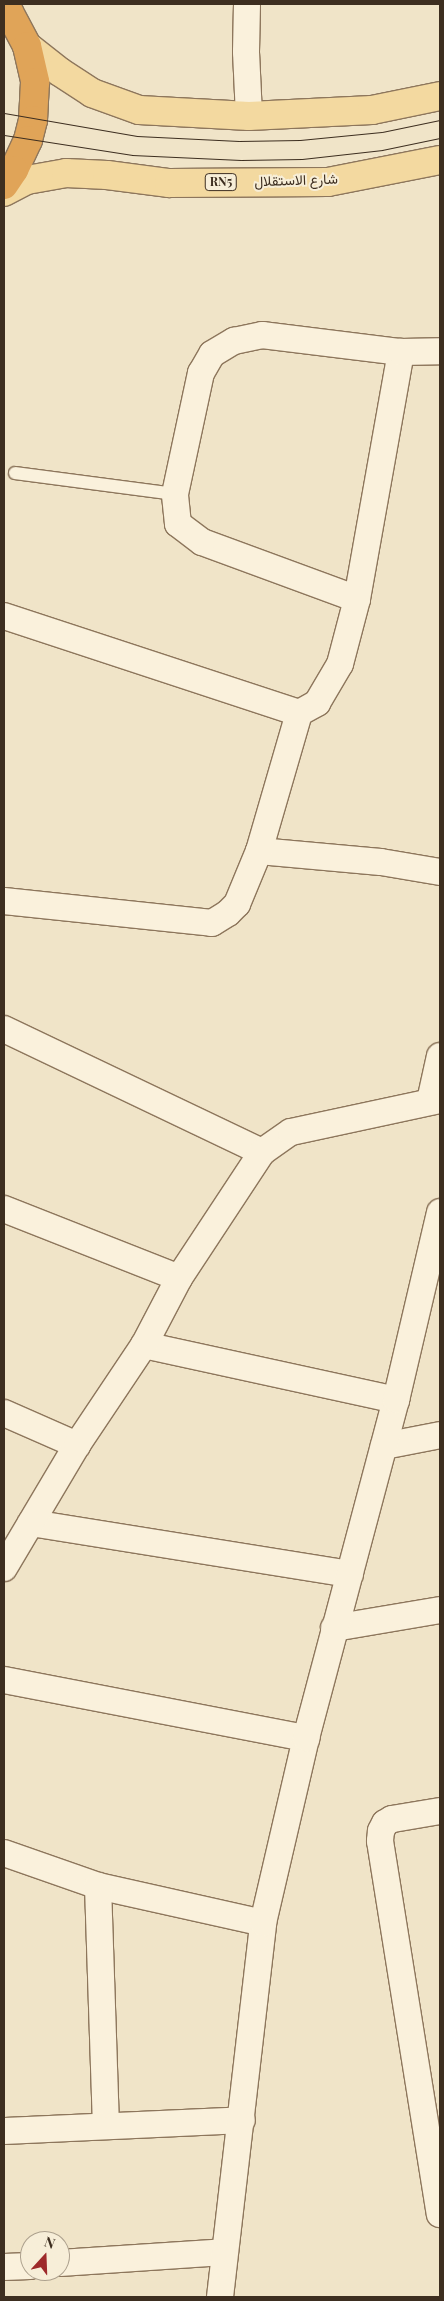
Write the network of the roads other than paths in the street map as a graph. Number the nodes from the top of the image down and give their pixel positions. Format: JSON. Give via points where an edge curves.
{"nodes":[{"id":1,"x":247,"y":4,"type":"edge"},
{"id":2,"x":7,"y":7,"type":"edge"},
{"id":3,"x":27,"y":46,"type":"junction"},
{"id":4,"x":440,"y":96,"type":"edge"},
{"id":5,"x":249,"y":116,"type":"junction"},
{"id":6,"x":440,"y":160,"type":"edge"},
{"id":7,"x":4,"y":184,"type":"edge"},
{"id":8,"x":4,"y":192,"type":"edge"},
{"id":9,"x":440,"y":351,"type":"edge"},
{"id":10,"x":401,"y":352,"type":"junction"},
{"id":11,"x":15,"y":473,"type":"dead end"},
{"id":12,"x":175,"y":494,"type":"junction"},
{"id":13,"x":358,"y":599,"type":"junction"},
{"id":14,"x":4,"y":616,"type":"edge"},
{"id":15,"x":299,"y":713,"type":"junction"},
{"id":16,"x":259,"y":850,"type":"junction"},
{"id":17,"x":440,"y":872,"type":"edge"},
{"id":18,"x":4,"y":901,"type":"edge"},
{"id":19,"x":4,"y":1029,"type":"edge"},
{"id":20,"x":440,"y":1056,"type":"edge"},
{"id":21,"x":435,"y":1101,"type":"edge"},
{"id":22,"x":262,"y":1152,"type":"junction"},
{"id":23,"x":4,"y":1210,"type":"edge"},
{"id":24,"x":440,"y":1212,"type":"edge"},
{"id":25,"x":435,"y":1254,"type":"edge"},
{"id":26,"x":179,"y":1278,"type":"junction"},
{"id":27,"x":144,"y":1345,"type":"junction"},
{"id":28,"x":396,"y":1400,"type":"junction"},
{"id":29,"x":4,"y":1413,"type":"edge"},
{"id":30,"x":440,"y":1435,"type":"edge"},
{"id":31,"x":77,"y":1445,"type":"junction"},
{"id":32,"x":384,"y":1446,"type":"junction"},
{"id":33,"x":31,"y":1523,"type":"junction"},
{"id":34,"x":4,"y":1568,"type":"edge"},
{"id":35,"x":350,"y":1574,"type":"junction"},
{"id":36,"x":440,"y":1610,"type":"edge"},
{"id":37,"x":334,"y":1628,"type":"junction"},
{"id":38,"x":4,"y":1680,"type":"edge"},
{"id":39,"x":306,"y":1738,"type":"junction"},
{"id":40,"x":440,"y":1811,"type":"edge"},
{"id":41,"x":4,"y":1853,"type":"edge"},
{"id":42,"x":98,"y":1886,"type":"junction"},
{"id":43,"x":263,"y":1924,"type":"junction"},
{"id":44,"x":242,"y":2120,"type":"junction"},
{"id":45,"x":106,"y":2125,"type":"junction"},
{"id":46,"x":4,"y":2131,"type":"edge"},
{"id":47,"x":440,"y":2214,"type":"edge"},
{"id":48,"x":224,"y":2252,"type":"junction"},
{"id":49,"x":70,"y":2262,"type":"edge"},
{"id":50,"x":20,"y":2266,"type":"edge"},
{"id":51,"x":4,"y":2267,"type":"edge"},
{"id":52,"x":220,"y":2297,"type":"edge"}],
"edges":[{"from":1,"to":5,"type":"street"},
{"from":2,"to":3,"type":"highway"},
{"from":3,"to":5,"type":"main road","via":[[92,93],[139,110]]},
{"from":3,"to":7,"type":"highway","via":[[35,82],[33,120],[18,163]]},
{"from":4,"to":5,"type":"main road","via":[[372,110]]},
{"from":6,"to":8,"type":"main road","name":"شارع الاستقلال","number":"RN5","via":[[328,182],[169,182],[66,173],[27,180]]},
{"from":9,"to":10,"type":"street"},
{"from":10,"to":12,"type":"street","via":[[262,335],[234,341],[212,354],[202,373]]},
{"from":10,"to":13,"type":"street"},
{"from":11,"to":12,"type":"lane"},
{"from":12,"to":13,"type":"street","via":[[178,524],[202,542]]},
{"from":13,"to":15,"type":"street","via":[[340,664],[317,703]]},
{"from":14,"to":15,"type":"street"},
{"from":15,"to":16,"type":"street"},
{"from":16,"to":17,"type":"street","via":[[381,862]]},
{"from":16,"to":18,"type":"street","via":[[237,904],[212,923]]},
{"from":19,"to":22,"type":"street"},
{"from":20,"to":21,"type":"street"},
{"from":21,"to":22,"type":"street","via":[[291,1132]]},
{"from":22,"to":26,"type":"street"},
{"from":23,"to":26,"type":"street"},
{"from":24,"to":25,"type":"street"},
{"from":25,"to":28,"type":"street"},
{"from":26,"to":27,"type":"street"},
{"from":27,"to":28,"type":"street"},
{"from":27,"to":31,"type":"street"},
{"from":28,"to":32,"type":"street"},
{"from":29,"to":31,"type":"street"},
{"from":30,"to":32,"type":"street"},
{"from":31,"to":33,"type":"street"},
{"from":32,"to":35,"type":"street"},
{"from":33,"to":34,"type":"street"},
{"from":33,"to":35,"type":"street"},
{"from":35,"to":37,"type":"street"},
{"from":36,"to":37,"type":"street"},
{"from":37,"to":39,"type":"street"},
{"from":38,"to":39,"type":"street"},
{"from":39,"to":43,"type":"street"},
{"from":40,"to":47,"type":"street","via":[[392,1819],[385,1823],[380,1841]]},
{"from":41,"to":42,"type":"street"},
{"from":42,"to":43,"type":"street"},
{"from":42,"to":45,"type":"street"},
{"from":43,"to":44,"type":"street"},
{"from":44,"to":45,"type":"street"},
{"from":44,"to":48,"type":"street"},
{"from":45,"to":46,"type":"street"},
{"from":48,"to":49,"type":"street"},
{"from":48,"to":52,"type":"street"},
{"from":50,"to":51,"type":"street"}]}
